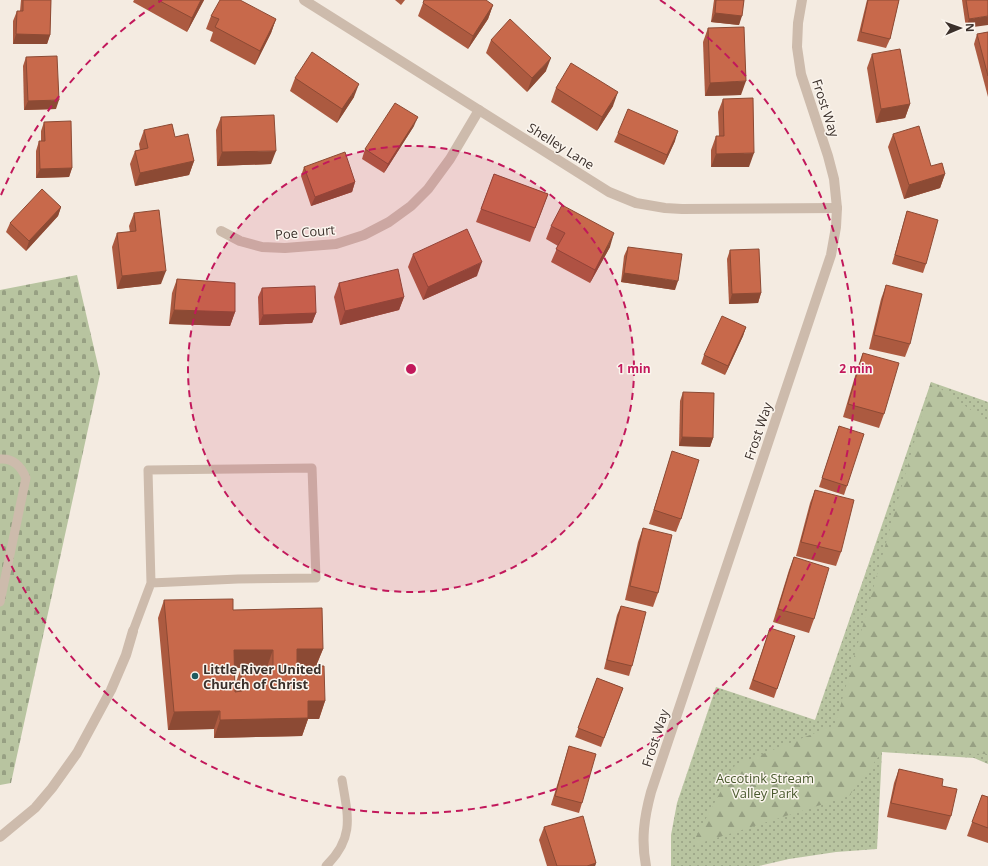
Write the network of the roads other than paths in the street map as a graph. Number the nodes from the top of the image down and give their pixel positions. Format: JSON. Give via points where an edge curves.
{"nodes":[{"id":1,"x":304,"y":0,"type":"edge"},
{"id":2,"x":802,"y":0,"type":"edge"},
{"id":3,"x":479,"y":110,"type":"junction"},
{"id":4,"x":836,"y":208,"type":"junction"},
{"id":5,"x":222,"y":231,"type":"dead end"},
{"id":6,"x":0,"y":459,"type":"edge"},
{"id":7,"x":151,"y":583,"type":"junction"},
{"id":8,"x":0,"y":602,"type":"edge"},
{"id":9,"x":133,"y":631,"type":"joint"},
{"id":10,"x":342,"y":780,"type":"dead end"},
{"id":11,"x":0,"y":837,"type":"edge"},
{"id":12,"x":326,"y":866,"type":"edge"},
{"id":13,"x":646,"y":866,"type":"edge"}],
"edges":[{"from":1,"to":3,"type":"street","name":"Shelley Lane"},
{"from":2,"to":4,"type":"street","name":"Frost Way","via":[[797,47],[801,74],[828,156],[834,179]]},
{"from":3,"to":4,"type":"street","name":"Shelley Lane","via":[[609,192],[636,203],[682,209]]},
{"from":3,"to":5,"type":"street","name":"Poe Court","via":[[450,159],[428,189],[389,222],[364,235],[336,244],[284,248],[262,247],[240,241]]},
{"from":4,"to":13,"type":"street","name":"Frost Way","via":[[836,227],[831,255],[645,812],[643,838]]},
{"from":6,"to":8,"type":"lane","via":[[11,460],[23,470],[26,478]]},
{"from":7,"to":7,"type":"lane","via":[[148,470],[312,468],[316,578]]},
{"from":7,"to":9,"type":"lane"},
{"from":9,"to":11,"type":"street","via":[[126,655],[110,690],[77,753],[35,808]]},
{"from":10,"to":12,"type":"lane","via":[[348,817],[347,834],[334,859]]}]}
